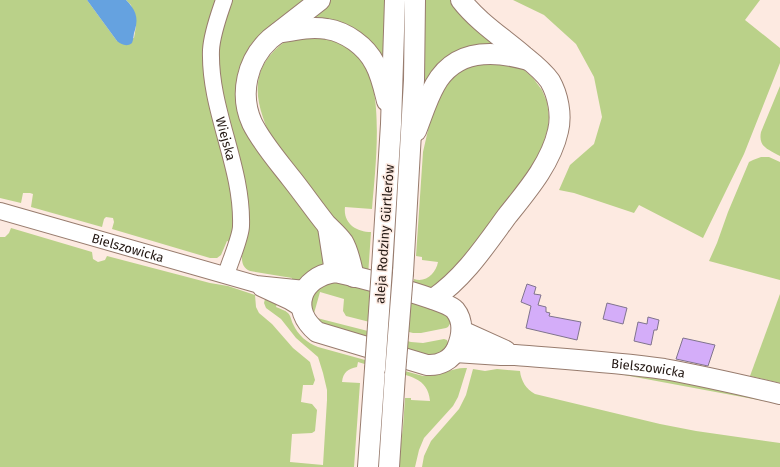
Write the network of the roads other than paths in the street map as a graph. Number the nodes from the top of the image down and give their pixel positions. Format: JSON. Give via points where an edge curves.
{"nodes":[{"id":1,"x":224,"y":0,"type":"edge"},
{"id":2,"x":320,"y":0,"type":"edge"},
{"id":3,"x":395,"y":0,"type":"edge"},
{"id":4,"x":415,"y":0,"type":"edge"},
{"id":5,"x":461,"y":0,"type":"edge"},
{"id":6,"x":278,"y":32,"type":"junction"},
{"id":7,"x":530,"y":60,"type":"junction"},
{"id":8,"x":391,"y":124,"type":"junction"},
{"id":9,"x":410,"y":146,"type":"junction"},
{"id":10,"x":0,"y":211,"type":"edge"},
{"id":11,"x":469,"y":267,"type":"junction"},
{"id":12,"x":344,"y":275,"type":"junction"},
{"id":13,"x":226,"y":276,"type":"junction"},
{"id":14,"x":256,"y":284,"type":"junction"},
{"id":15,"x":306,"y":289,"type":"junction"},
{"id":16,"x":433,"y":299,"type":"junction"},
{"id":17,"x":452,"y":308,"type":"junction"},
{"id":18,"x":302,"y":309,"type":"junction"},
{"id":19,"x":462,"y":331,"type":"junction"},
{"id":20,"x":455,"y":352,"type":"junction"},
{"id":21,"x":515,"y":355,"type":"junction"},
{"id":22,"x":780,"y":394,"type":"edge"},
{"id":23,"x":368,"y":467,"type":"edge"},
{"id":24,"x":388,"y":467,"type":"edge"}],
"edges":[{"from":1,"to":13,"type":"street","name":"Wiejska","via":[[211,50],[213,78],[217,107],[235,174],[242,228]]},
{"from":2,"to":6,"type":"main road"},
{"from":3,"to":8,"type":"main road","name":"aleja Rodziny Gürtlerów"},
{"from":4,"to":9,"type":"main road","name":"aleja Rodziny Gürtlerów"},
{"from":5,"to":7,"type":"main road","via":[[481,22]]},
{"from":6,"to":8,"type":"main road","via":[[326,28],[344,34],[359,45],[375,64],[387,100]]},
{"from":6,"to":12,"type":"main road","via":[[263,45],[251,64],[247,77],[247,107],[262,140],[327,225]]},
{"from":7,"to":9,"type":"main road","via":[[489,54],[472,55],[454,62],[435,85]]},
{"from":7,"to":11,"type":"main road","via":[[550,82],[556,94],[560,113],[557,136],[546,162],[533,182]]},
{"from":8,"to":23,"type":"main road","name":"aleja Rodziny Gürtlerów","bridge":true},
{"from":9,"to":24,"type":"main road","name":"aleja Rodziny Gürtlerów","bridge":true},
{"from":10,"to":13,"type":"street","name":"Bielszowicka"},
{"from":11,"to":16,"type":"main road"},
{"from":11,"to":17,"type":"main road"},
{"from":12,"to":15,"type":"main road","via":[[327,274],[317,278]]},
{"from":12,"to":16,"type":"main road"},
{"from":13,"to":14,"type":"street","name":"Bielszowicka"},
{"from":14,"to":15,"type":"street"},
{"from":14,"to":18,"type":"street"},
{"from":15,"to":18,"type":"main road","via":[[301,301]]},
{"from":16,"to":17,"type":"main road"},
{"from":17,"to":19,"type":"main road","via":[[458,315]]},
{"from":18,"to":20,"type":"main road","via":[[308,324],[321,335],[421,364],[438,364],[449,359]]},
{"from":19,"to":20,"type":"main road"},
{"from":19,"to":21,"type":"main road"},
{"from":20,"to":21,"type":"main road"},
{"from":21,"to":22,"type":"main road","name":"Bielszowicka","via":[[664,370]]}]}
